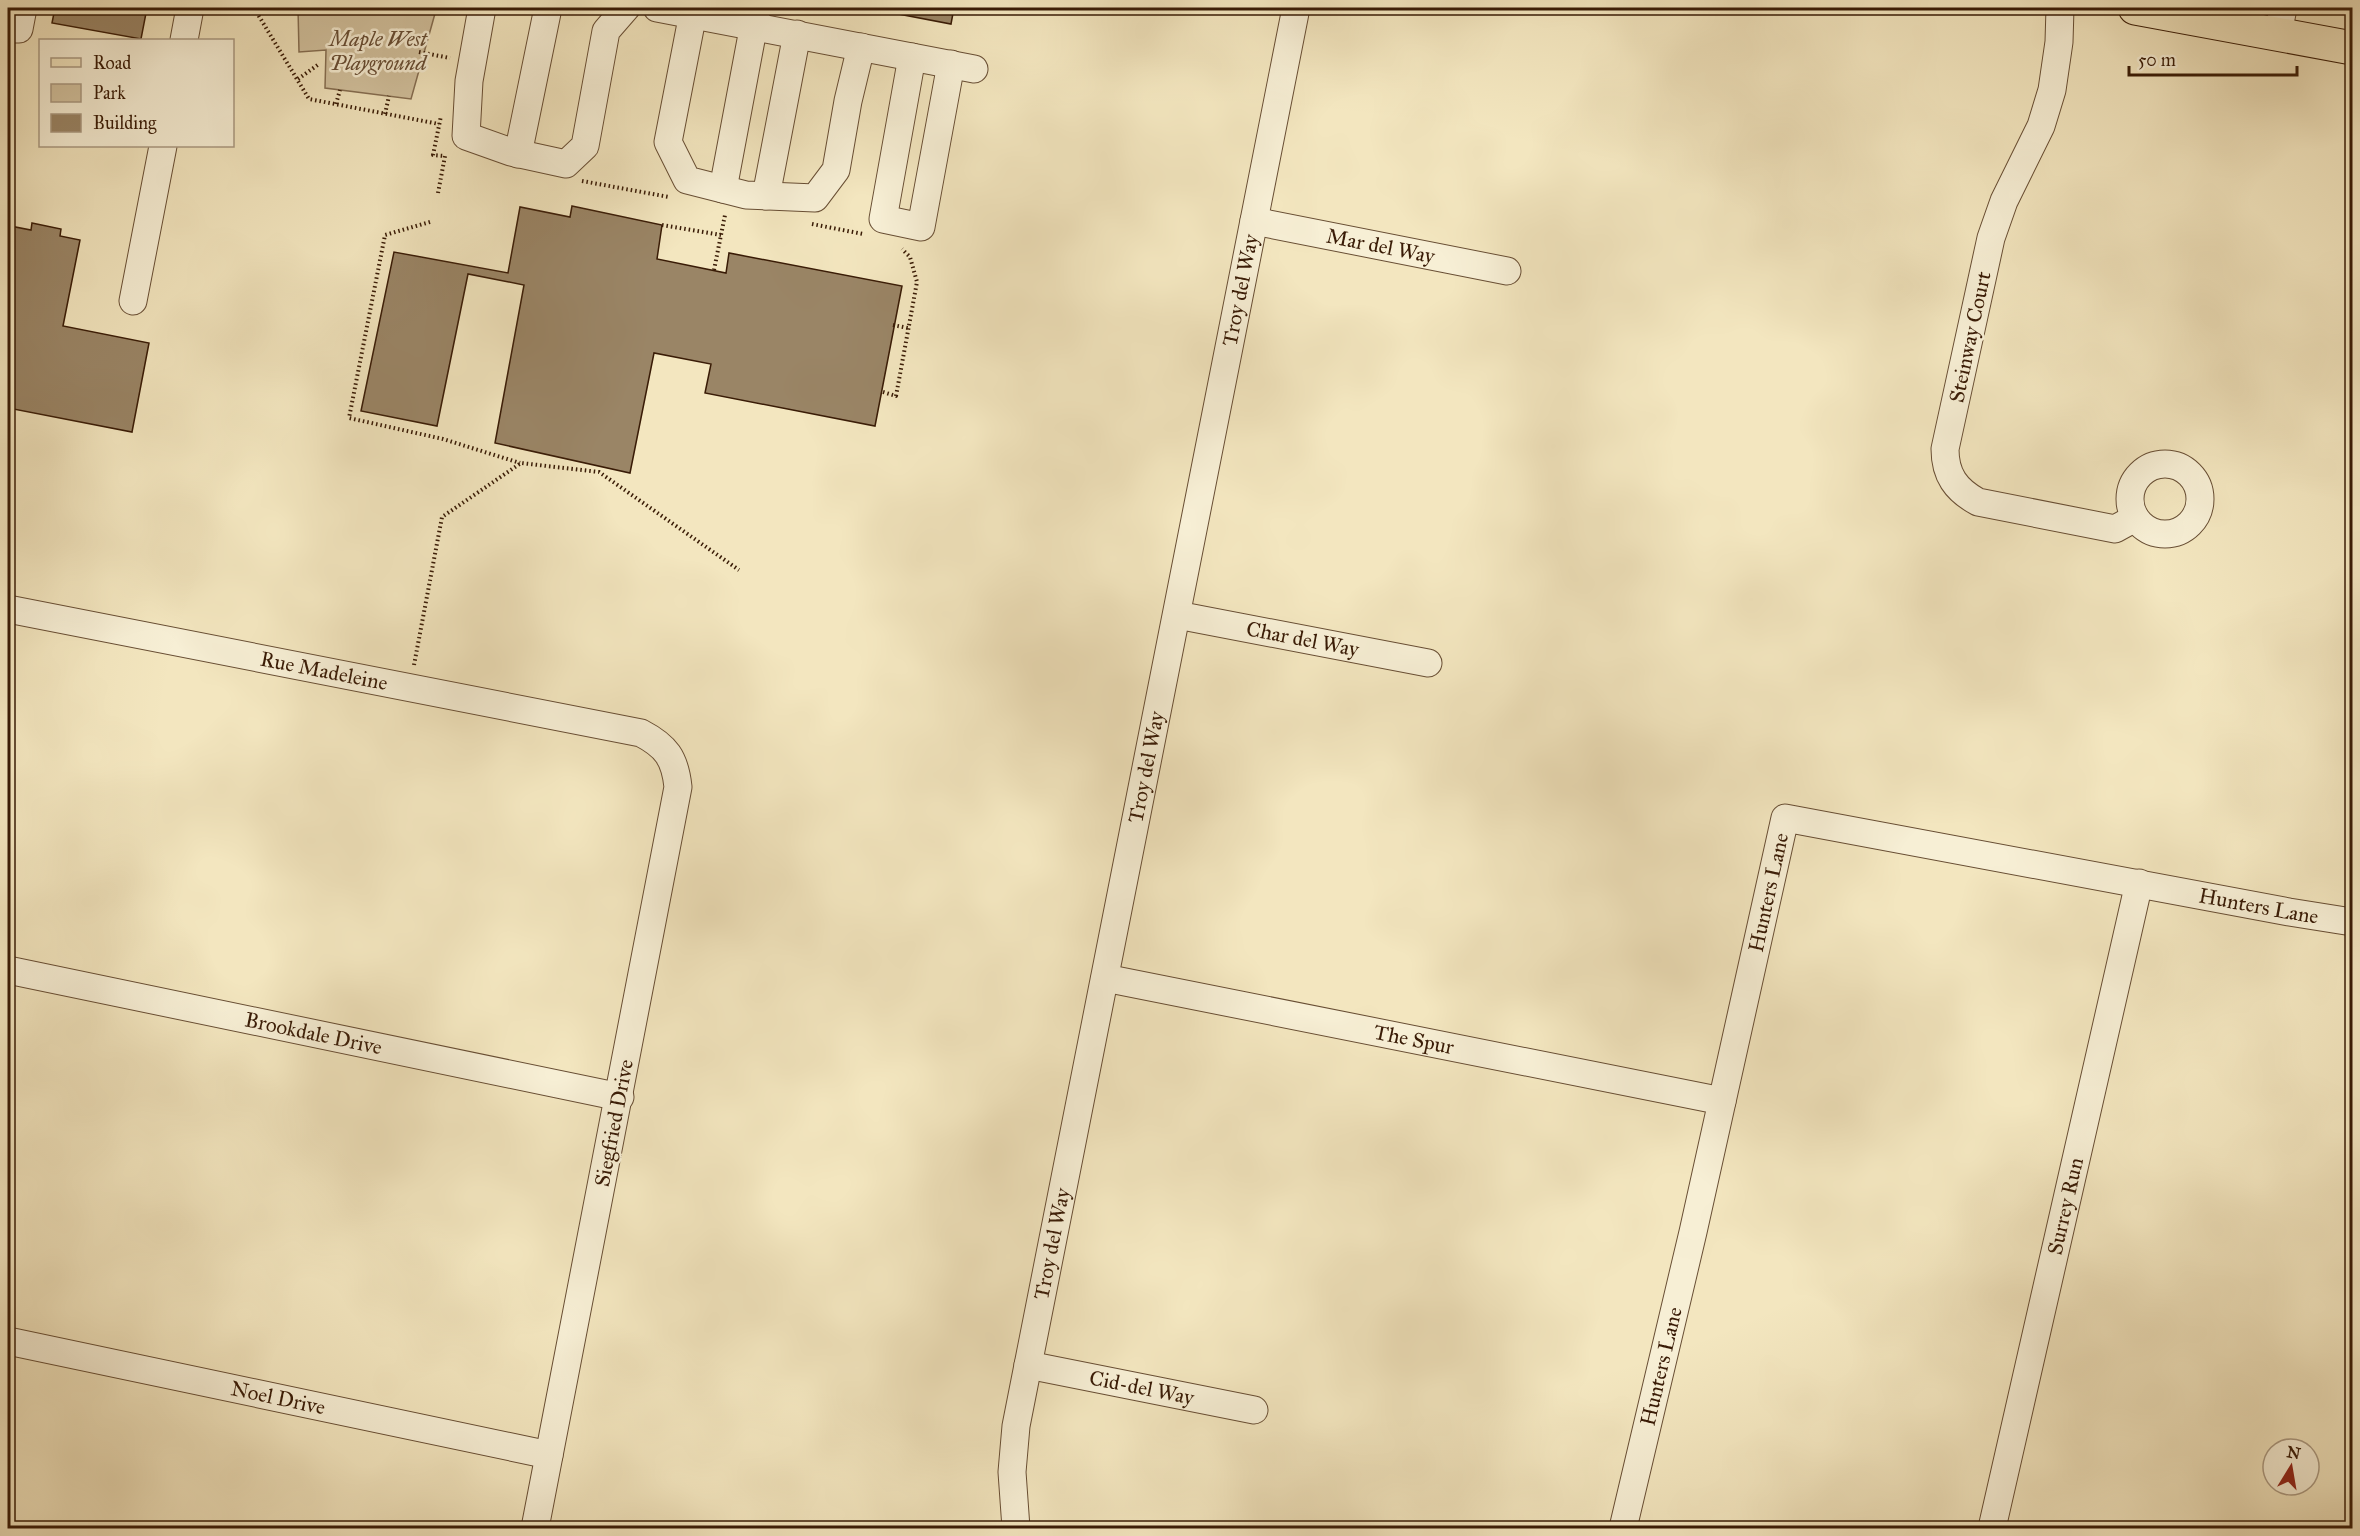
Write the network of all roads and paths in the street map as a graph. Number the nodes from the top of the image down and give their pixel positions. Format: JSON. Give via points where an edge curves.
{"nodes":[{"id":1,"x":23,"y":8,"type":"edge"},
{"id":2,"x":190,"y":8,"type":"edge"},
{"id":3,"x":254,"y":8,"type":"edge"},
{"id":4,"x":482,"y":8,"type":"edge"},
{"id":5,"x":548,"y":8,"type":"edge"},
{"id":6,"x":626,"y":8,"type":"edge"},
{"id":7,"x":657,"y":8,"type":"edge"},
{"id":8,"x":1296,"y":8,"type":"edge"},
{"id":9,"x":2060,"y":8,"type":"edge"},
{"id":10,"x":2135,"y":8,"type":"edge"},
{"id":11,"x":694,"y":11,"type":"edge"},
{"id":12,"x":755,"y":17,"type":"edge"},
{"id":13,"x":2280,"y":21,"type":"edge"},
{"id":14,"x":8,"y":29,"type":"edge"},
{"id":15,"x":798,"y":34,"type":"junction"},
{"id":16,"x":184,"y":39,"type":"edge"},
{"id":17,"x":861,"y":47,"type":"junction"},
{"id":18,"x":2352,"y":48,"type":"edge"},
{"id":19,"x":912,"y":57,"type":"junction"},
{"id":20,"x":319,"y":64,"type":"dead end"},
{"id":21,"x":298,"y":80,"type":"junction"},
{"id":22,"x":340,"y":90,"type":"dead end"},
{"id":23,"x":389,"y":96,"type":"dead end"},
{"id":24,"x":336,"y":104,"type":"junction"},
{"id":25,"x":385,"y":114,"type":"junction"},
{"id":26,"x":439,"y":124,"type":"dead end"},
{"id":27,"x":164,"y":147,"type":"edge"},
{"id":28,"x":518,"y":154,"type":"junction"},
{"id":29,"x":576,"y":180,"type":"dead end"},
{"id":30,"x":765,"y":196,"type":"junction"},
{"id":31,"x":724,"y":199,"type":"junction"},
{"id":32,"x":680,"y":200,"type":"dead end"},
{"id":33,"x":1254,"y":221,"type":"junction"},
{"id":34,"x":429,"y":222,"type":"dead end"},
{"id":35,"x":804,"y":223,"type":"dead end"},
{"id":36,"x":662,"y":225,"type":"dead end"},
{"id":37,"x":870,"y":235,"type":"dead end"},
{"id":38,"x":721,"y":236,"type":"junction"},
{"id":39,"x":898,"y":245,"type":"dead end"},
{"id":40,"x":714,"y":270,"type":"dead end"},
{"id":41,"x":1507,"y":271,"type":"dead end"},
{"id":42,"x":133,"y":301,"type":"dead end"},
{"id":43,"x":893,"y":326,"type":"dead end"},
{"id":44,"x":908,"y":328,"type":"junction"},
{"id":45,"x":883,"y":392,"type":"dead end"},
{"id":46,"x":521,"y":463,"type":"junction"},
{"id":47,"x":2135,"y":518,"type":"dead end"},
{"id":48,"x":739,"y":570,"type":"dead end"},
{"id":49,"x":8,"y":609,"type":"edge"},
{"id":50,"x":1177,"y":615,"type":"junction"},
{"id":51,"x":1428,"y":663,"type":"dead end"},
{"id":52,"x":414,"y":665,"type":"dead end"},
{"id":53,"x":641,"y":733,"type":"joint"},
{"id":54,"x":2139,"y":883,"type":"junction"},
{"id":55,"x":2352,"y":922,"type":"edge"},
{"id":56,"x":8,"y":970,"type":"edge"},
{"id":57,"x":1105,"y":978,"type":"junction"},
{"id":58,"x":620,"y":1096,"type":"junction"},
{"id":59,"x":1722,"y":1101,"type":"junction"},
{"id":60,"x":8,"y":1341,"type":"edge"},
{"id":61,"x":1028,"y":1365,"type":"junction"},
{"id":62,"x":1254,"y":1410,"type":"dead end"},
{"id":63,"x":549,"y":1455,"type":"junction"},
{"id":64,"x":534,"y":1528,"type":"edge"},
{"id":65,"x":1016,"y":1528,"type":"edge"},
{"id":66,"x":1623,"y":1528,"type":"edge"},
{"id":67,"x":1992,"y":1528,"type":"edge"}],
"edges":[{"from":1,"to":14,"type":"street","via":[[19,29]]},
{"from":2,"to":16,"type":"street"},
{"from":3,"to":21,"type":"path"},
{"from":4,"to":28,"type":"street","via":[[469,81],[466,136]]},
{"from":5,"to":28,"type":"street"},
{"from":6,"to":28,"type":"street","via":[[606,31],[585,146],[566,165]]},
{"from":7,"to":11,"type":"street"},
{"from":8,"to":33,"type":"street","name":"Troy del Way"},
{"from":9,"to":47,"type":"street","name":"Steinway Court","via":[[2052,90],[2041,126],[2004,201],[1991,238],[1945,463],[1952,480],[1978,502],[2115,529]]},
{"from":10,"to":13,"type":"main road"},
{"from":11,"to":12,"type":"street"},
{"from":11,"to":31,"type":"street","via":[[668,142],[687,180]]},
{"from":12,"to":15,"type":"street"},
{"from":12,"to":31,"type":"street"},
{"from":13,"to":18,"type":"main road"},
{"from":15,"to":17,"type":"street"},
{"from":15,"to":30,"type":"street"},
{"from":17,"to":19,"type":"street"},
{"from":17,"to":30,"type":"street","via":[[836,170],[815,198]]},
{"from":19,"to":19,"type":"street","via":[[962,67],[921,227],[883,219]]},
{"from":20,"to":21,"type":"path"},
{"from":21,"to":24,"type":"path","via":[[309,99]]},
{"from":22,"to":24,"type":"path"},
{"from":23,"to":25,"type":"path"},
{"from":24,"to":25,"type":"path"},
{"from":25,"to":26,"type":"path"},
{"from":27,"to":42,"type":"street"},
{"from":29,"to":32,"type":"path"},
{"from":30,"to":31,"type":"street"},
{"from":31,"to":38,"type":"path"},
{"from":33,"to":41,"type":"street","name":"Mar del Way"},
{"from":33,"to":50,"type":"street","name":"Troy del Way"},
{"from":34,"to":46,"type":"path","via":[[385,235],[350,418],[443,439]]},
{"from":35,"to":37,"type":"path"},
{"from":36,"to":38,"type":"path"},
{"from":38,"to":40,"type":"path"},
{"from":39,"to":44,"type":"path","via":[[910,256],[917,282]]},
{"from":43,"to":44,"type":"path"},
{"from":44,"to":45,"type":"path","via":[[896,396]]},
{"from":46,"to":48,"type":"path","via":[[599,472]]},
{"from":46,"to":52,"type":"path","via":[[441,517]]},
{"from":49,"to":53,"type":"street","name":"Rue Madeleine"},
{"from":50,"to":51,"type":"street","name":"Char del Way"},
{"from":50,"to":57,"type":"street","name":"Troy del Way"},
{"from":53,"to":58,"type":"street","name":"Siegfried Drive","via":[[669,753],[678,787]]},
{"from":54,"to":55,"type":"street","name":"Hunters Lane"},
{"from":54,"to":59,"type":"street","name":"Hunters Lane","via":[[1785,819]]},
{"from":54,"to":67,"type":"street","name":"Surrey Run"},
{"from":56,"to":58,"type":"street","name":"Brookdale Drive"},
{"from":57,"to":59,"type":"street","name":"The Spur"},
{"from":57,"to":61,"type":"street","name":"Troy del Way"},
{"from":58,"to":63,"type":"street","name":"Siegfried Drive"},
{"from":59,"to":66,"type":"street","name":"Hunters Lane"},
{"from":60,"to":63,"type":"street","name":"Noel Drive"},
{"from":61,"to":62,"type":"street","name":"Cid-del Way"},
{"from":61,"to":65,"type":"street","name":"Troy del Way","via":[[1012,1472]]},
{"from":63,"to":64,"type":"street","name":"Siegfried Drive"}]}
